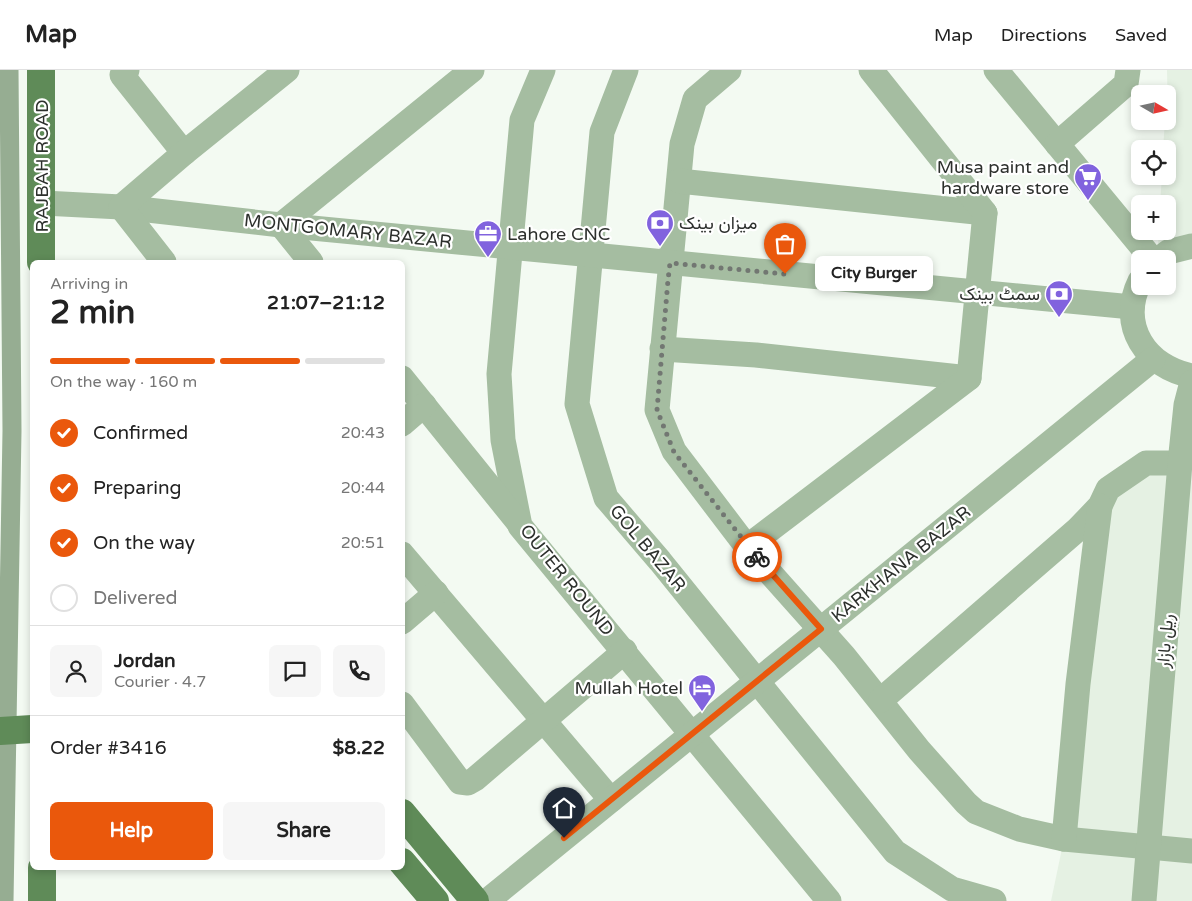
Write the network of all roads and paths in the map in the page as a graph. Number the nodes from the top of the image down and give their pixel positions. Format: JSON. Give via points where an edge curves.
{"nodes":[{"id":1,"x":41,"y":70,"type":"edge"},
{"id":2,"x":128,"y":70,"type":"edge"},
{"id":3,"x":287,"y":70,"type":"edge"},
{"id":4,"x":472,"y":70,"type":"edge"},
{"id":5,"x":543,"y":70,"type":"edge"},
{"id":6,"x":626,"y":70,"type":"edge"},
{"id":7,"x":729,"y":70,"type":"edge"},
{"id":8,"x":871,"y":70,"type":"edge"},
{"id":9,"x":996,"y":70,"type":"edge"},
{"id":10,"x":1123,"y":75,"type":"edge"},
{"id":11,"x":1057,"y":144,"type":"junction"},
{"id":12,"x":184,"y":153,"type":"junction"},
{"id":13,"x":679,"y":181,"type":"junction"},
{"id":14,"x":42,"y":203,"type":"junction"},
{"id":15,"x":121,"y":208,"type":"junction"},
{"id":16,"x":985,"y":213,"type":"junction"},
{"id":17,"x":281,"y":225,"type":"junction"},
{"id":18,"x":1192,"y":246,"type":"edge"},
{"id":19,"x":512,"y":247,"type":"junction"},
{"id":20,"x":1145,"y":250,"type":"edge"},
{"id":21,"x":1176,"y":250,"type":"edge"},
{"id":22,"x":590,"y":255,"type":"junction"},
{"id":23,"x":41,"y":260,"type":"edge"},
{"id":24,"x":162,"y":260,"type":"edge"},
{"id":25,"x":308,"y":260,"type":"edge"},
{"id":26,"x":670,"y":263,"type":"junction"},
{"id":27,"x":977,"y":292,"type":"junction"},
{"id":28,"x":1136,"y":295,"type":"edge"},
{"id":29,"x":1132,"y":307,"type":"junction"},
{"id":30,"x":662,"y":349,"type":"junction"},
{"id":31,"x":1153,"y":359,"type":"junction"},
{"id":32,"x":1192,"y":376,"type":"edge"},
{"id":33,"x":969,"y":378,"type":"junction"},
{"id":34,"x":405,"y":382,"type":"edge"},
{"id":35,"x":1192,"y":382,"type":"edge"},
{"id":36,"x":424,"y":405,"type":"junction"},
{"id":37,"x":405,"y":421,"type":"edge"},
{"id":38,"x":1180,"y":463,"type":"junction"},
{"id":39,"x":1100,"y":506,"type":"junction"},
{"id":40,"x":520,"y":526,"type":"junction"},
{"id":41,"x":748,"y":547,"type":"junction"},
{"id":42,"x":405,"y":557,"type":"edge"},
{"id":43,"x":436,"y":593,"type":"junction"},
{"id":44,"x":405,"y":619,"type":"edge"},
{"id":45,"x":821,"y":629,"type":"junction"},
{"id":46,"x":625,"y":651,"type":"junction"},
{"id":47,"x":757,"y":681,"type":"junction"},
{"id":48,"x":880,"y":700,"type":"junction"},
{"id":49,"x":405,"y":708,"type":"edge"},
{"id":50,"x":543,"y":721,"type":"junction"},
{"id":51,"x":30,"y":729,"type":"edge"},
{"id":52,"x":0,"y":731,"type":"edge"},
{"id":53,"x":693,"y":735,"type":"junction"},
{"id":54,"x":611,"y":800,"type":"junction"},
{"id":55,"x":405,"y":817,"type":"edge"},
{"id":56,"x":1064,"y":839,"type":"junction"},
{"id":57,"x":1148,"y":846,"type":"junction"},
{"id":58,"x":1192,"y":850,"type":"edge"},
{"id":59,"x":405,"y":866,"type":"edge"},
{"id":60,"x":42,"y":870,"type":"edge"},
{"id":61,"x":42,"y":901,"type":"edge"},
{"id":62,"x":435,"y":901,"type":"edge"},
{"id":63,"x":475,"y":901,"type":"edge"},
{"id":64,"x":487,"y":901,"type":"edge"},
{"id":65,"x":829,"y":901,"type":"edge"},
{"id":66,"x":994,"y":901,"type":"edge"},
{"id":67,"x":1144,"y":901,"type":"edge"}],
"edges":[{"from":1,"to":14,"type":"main road","name":"RAJBAH ROAD"},
{"from":2,"to":12,"type":"street","via":[[122,75]]},
{"from":3,"to":12,"type":"street"},
{"from":4,"to":17,"type":"street"},
{"from":5,"to":19,"type":"street","name":"OUTER ROUND","via":[[522,120]]},
{"from":6,"to":22,"type":"street","name":"GOL BAZAR","via":[[602,132]]},
{"from":7,"to":13,"type":"street","via":[[695,99],[682,144]]},
{"from":8,"to":16,"type":"street"},
{"from":9,"to":11,"type":"street"},
{"from":10,"to":11,"type":"street"},
{"from":11,"to":20,"type":"street"},
{"from":12,"to":15,"type":"street"},
{"from":13,"to":16,"type":"street"},
{"from":13,"to":26,"type":"street"},
{"from":14,"to":15,"type":"street","name":"MONTGOMARY BAZAR"},
{"from":14,"to":23,"type":"main road","name":"RAJBAH ROAD"},
{"from":15,"to":17,"type":"street","name":"MONTGOMARY BAZAR"},
{"from":15,"to":24,"type":"street"},
{"from":16,"to":27,"type":"street"},
{"from":17,"to":19,"type":"street","name":"MONTGOMARY BAZAR"},
{"from":17,"to":25,"type":"street"},
{"from":18,"to":21,"type":"street"},
{"from":19,"to":22,"type":"street","name":"MONTGOMARY BAZAR"},
{"from":19,"to":40,"type":"street","name":"OUTER ROUND","via":[[499,374],[503,440]]},
{"from":22,"to":26,"type":"street","name":"MONTGOMARY BAZAR"},
{"from":22,"to":47,"type":"street","name":"GOL BAZAR","via":[[577,404],[606,498]]},
{"from":26,"to":27,"type":"street","name":"MONTGOMARY BAZAR"},
{"from":26,"to":30,"type":"street"},
{"from":27,"to":29,"type":"street","name":"MONTGOMARY BAZAR"},
{"from":27,"to":33,"type":"street"},
{"from":28,"to":29,"type":"street"},
{"from":29,"to":31,"type":"street","via":[[1139,340]]},
{"from":30,"to":33,"type":"street","via":[[756,355]]},
{"from":30,"to":41,"type":"street","via":[[657,410],[674,452]]},
{"from":31,"to":32,"type":"street","via":[[1177,373]]},
{"from":31,"to":45,"type":"street","name":"KARKHANA BAZAR"},
{"from":33,"to":41,"type":"street"},
{"from":34,"to":36,"type":"street"},
{"from":35,"to":38,"type":"street","name":"ریل بازار","via":[[1186,405]]},
{"from":36,"to":37,"type":"street"},
{"from":36,"to":40,"type":"street"},
{"from":38,"to":39,"type":"street","via":[[1146,463],[1108,489]]},
{"from":38,"to":57,"type":"street","name":"ریل بازار"},
{"from":39,"to":48,"type":"street","via":[[1078,529]]},
{"from":39,"to":56,"type":"street","via":[[1078,684]]},
{"from":40,"to":46,"type":"street","name":"OUTER ROUND"},
{"from":41,"to":45,"type":"street"},
{"from":42,"to":43,"type":"street"},
{"from":43,"to":44,"type":"street"},
{"from":43,"to":50,"type":"street"},
{"from":45,"to":47,"type":"street","name":"KARKHANA BAZAR"},
{"from":45,"to":48,"type":"street"},
{"from":46,"to":50,"type":"street"},
{"from":46,"to":53,"type":"street","name":"OUTER ROUND"},
{"from":47,"to":53,"type":"street","name":"KARKHANA BAZAR"},
{"from":47,"to":66,"type":"street","name":"GOL BAZAR","via":[[896,852],[952,888]]},
{"from":48,"to":56,"type":"street","via":[[919,750],[976,812],[1019,829]]},
{"from":49,"to":50,"type":"street","via":[[460,782],[468,783]]},
{"from":50,"to":54,"type":"street"},
{"from":51,"to":52,"type":"main road"},
{"from":53,"to":54,"type":"street","name":"KARKHANA BAZAR"},
{"from":53,"to":65,"type":"street","name":"OUTER ROUND"},
{"from":54,"to":64,"type":"street","name":"KARKHANA BAZAR"},
{"from":55,"to":63,"type":"main road"},
{"from":56,"to":57,"type":"street"},
{"from":57,"to":58,"type":"street"},
{"from":57,"to":67,"type":"street","name":"ریل بازار"},
{"from":59,"to":62,"type":"main road"},
{"from":60,"to":61,"type":"main road"}]}
